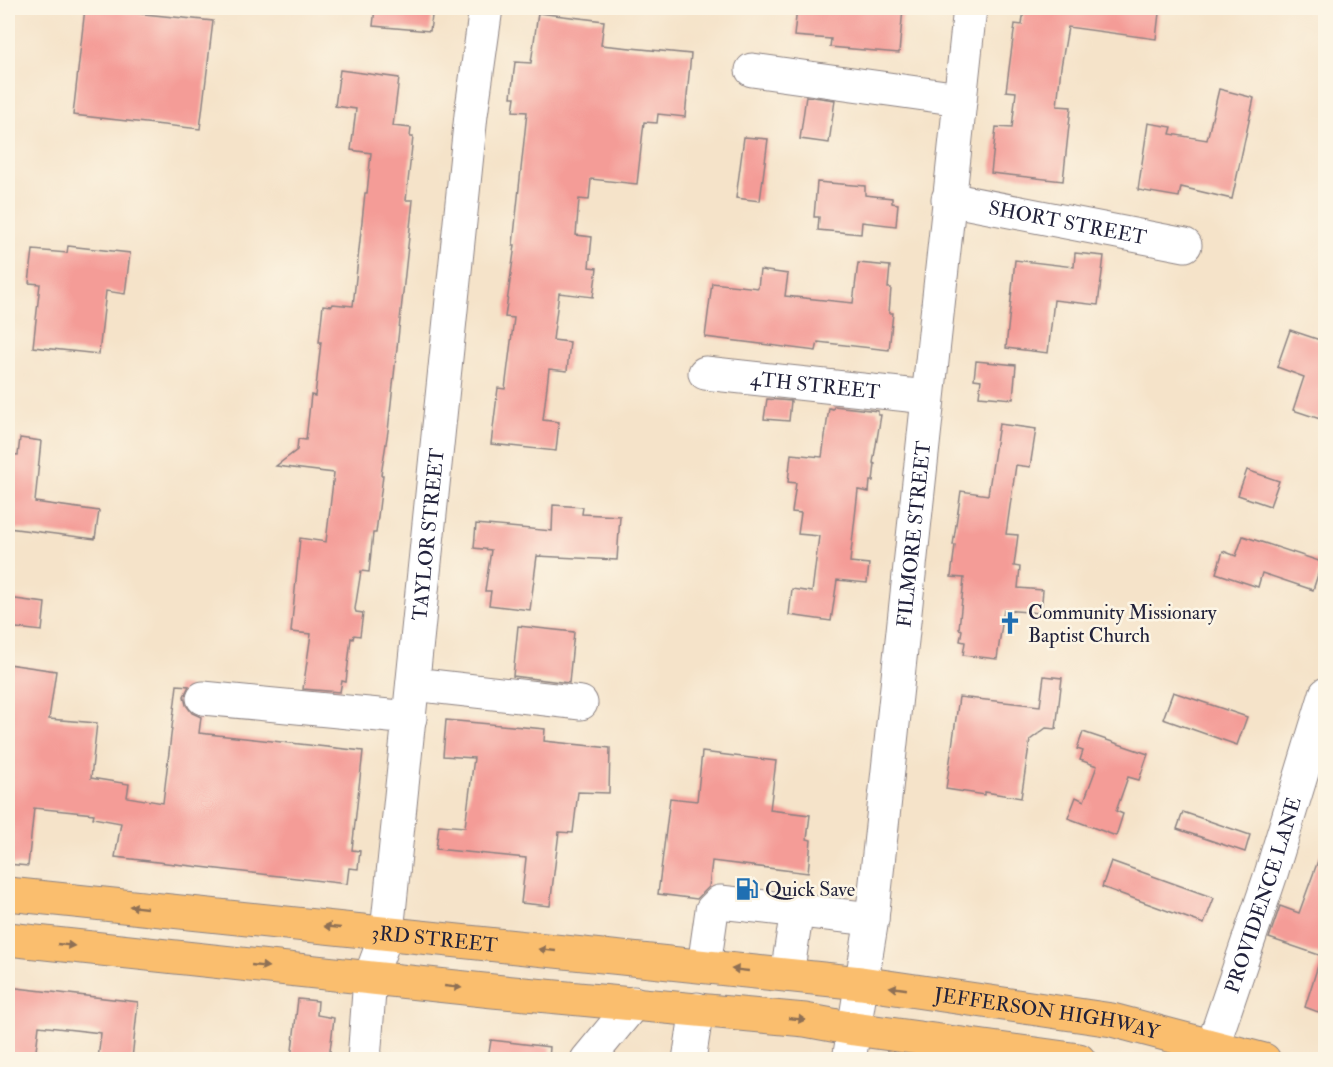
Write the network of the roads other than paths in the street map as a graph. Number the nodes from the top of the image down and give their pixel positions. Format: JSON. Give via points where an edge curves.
{"nodes":[{"id":1,"x":486,"y":8,"type":"edge"},
{"id":2,"x":970,"y":8,"type":"edge"},
{"id":3,"x":752,"y":70,"type":"dead end"},
{"id":4,"x":960,"y":99,"type":"junction"},
{"id":5,"x":948,"y":199,"type":"junction"},
{"id":6,"x":1185,"y":245,"type":"dead end"},
{"id":7,"x":705,"y":373,"type":"dead end"},
{"id":8,"x":927,"y":397,"type":"junction"},
{"id":9,"x":413,"y":684,"type":"junction"},
{"id":10,"x":1326,"y":694,"type":"edge"},
{"id":11,"x":203,"y":698,"type":"dead end"},
{"id":12,"x":580,"y":703,"type":"dead end"},
{"id":13,"x":410,"y":718,"type":"junction"},
{"id":14,"x":8,"y":894,"type":"edge"},
{"id":15,"x":797,"y":910,"type":"junction"},
{"id":16,"x":872,"y":919,"type":"junction"},
{"id":17,"x":387,"y":932,"type":"junction"},
{"id":18,"x":8,"y":939,"type":"edge"},
{"id":19,"x":704,"y":966,"type":"junction"},
{"id":20,"x":787,"y":975,"type":"junction"},
{"id":21,"x":370,"y":978,"type":"junction"},
{"id":22,"x":861,"y":983,"type":"junction"},
{"id":23,"x":634,"y":1003,"type":"junction"},
{"id":24,"x":697,"y":1010,"type":"junction"},
{"id":25,"x":851,"y":1044,"type":"edge"},
{"id":26,"x":1210,"y":1053,"type":"edge"},
{"id":27,"x":364,"y":1059,"type":"edge"},
{"id":28,"x":587,"y":1059,"type":"edge"},
{"id":29,"x":689,"y":1059,"type":"edge"},
{"id":30,"x":1079,"y":1059,"type":"edge"},
{"id":31,"x":1264,"y":1059,"type":"edge"}],
"edges":[{"from":1,"to":9,"type":"street","name":"TAYLOR STREET","via":[[471,115]]},
{"from":2,"to":4,"type":"street","name":"FILMORE STREET"},
{"from":3,"to":4,"type":"street"},
{"from":4,"to":5,"type":"street","name":"FILMORE STREET"},
{"from":5,"to":6,"type":"street","name":"SHORT STREET"},
{"from":5,"to":8,"type":"street","name":"FILMORE STREET"},
{"from":7,"to":8,"type":"street","name":"4TH STREET"},
{"from":8,"to":16,"type":"street","name":"FILMORE STREET"},
{"from":9,"to":12,"type":"street"},
{"from":9,"to":13,"type":"street","name":"TAYLOR STREET"},
{"from":10,"to":26,"type":"street","name":"PROVIDENCE LANE"},
{"from":11,"to":13,"type":"street"},
{"from":13,"to":17,"type":"street","name":"TAYLOR STREET"},
{"from":17,"to":14,"type":"main road","name":"3RD STREET","one_way":true},
{"from":15,"to":16,"type":"street"},
{"from":15,"to":19,"type":"street","via":[[720,902],[712,910]]},
{"from":15,"to":20,"type":"street"},
{"from":16,"to":22,"type":"street","name":"FILMORE STREET"},
{"from":19,"to":17,"type":"main road","name":"3RD STREET","one_way":true},
{"from":17,"to":21,"type":"street","name":"TAYLOR STREET"},
{"from":18,"to":21,"type":"main road","one_way":true},
{"from":20,"to":19,"type":"main road","name":"3RD STREET","one_way":true},
{"from":20,"to":22,"type":"main road","name":"3RD STREET"},
{"from":21,"to":23,"type":"main road","one_way":true},
{"from":21,"to":27,"type":"street","name":"TAYLOR STREET"},
{"from":22,"to":25,"type":"street","name":"FILMORE STREET"},
{"from":26,"to":22,"type":"main road","name":"JEFFERSON HIGHWAY","one_way":true,"via":[[1112,1020]]},
{"from":23,"to":24,"type":"main road"},
{"from":23,"to":28,"type":"street"},
{"from":24,"to":25,"type":"main road","one_way":true,"via":[[823,1022]]},
{"from":24,"to":29,"type":"street"},
{"from":25,"to":30,"type":"main road","name":"JEFFERSON HIGHWAY"},
{"from":26,"to":31,"type":"main road","name":"JEFFERSON HIGHWAY"}]}
